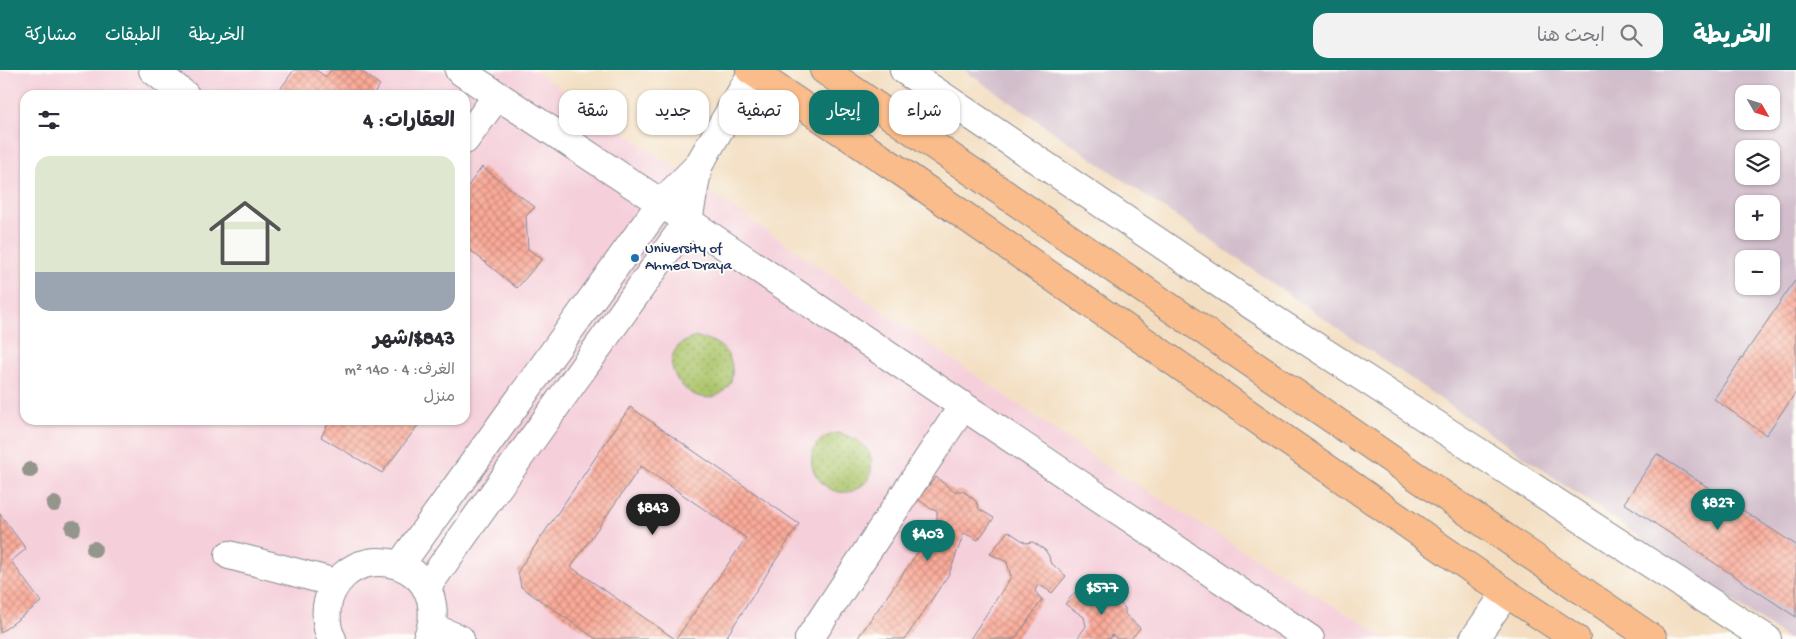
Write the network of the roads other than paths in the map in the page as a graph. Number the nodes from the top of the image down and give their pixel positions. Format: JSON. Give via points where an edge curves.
{"nodes":[{"id":1,"x":153,"y":70,"type":"edge"},
{"id":2,"x":459,"y":70,"type":"edge"},
{"id":3,"x":824,"y":70,"type":"edge"},
{"id":4,"x":904,"y":70,"type":"edge"},
{"id":5,"x":752,"y":71,"type":"edge"},
{"id":6,"x":179,"y":90,"type":"edge"},
{"id":7,"x":497,"y":96,"type":"junction"},
{"id":8,"x":470,"y":133,"type":"edge"},
{"id":9,"x":698,"y":166,"type":"junction"},
{"id":10,"x":660,"y":203,"type":"junction"},
{"id":11,"x":688,"y":221,"type":"junction"},
{"id":12,"x":963,"y":406,"type":"junction"},
{"id":13,"x":229,"y":555,"type":"dead end"},
{"id":14,"x":400,"y":565,"type":"junction"},
{"id":15,"x":336,"y":583,"type":"junction"},
{"id":16,"x":426,"y":588,"type":"junction"},
{"id":17,"x":1506,"y":593,"type":"junction"},
{"id":18,"x":429,"y":633,"type":"edge"},
{"id":19,"x":1296,"y":635,"type":"edge"},
{"id":20,"x":332,"y":639,"type":"edge"},
{"id":21,"x":460,"y":639,"type":"edge"},
{"id":22,"x":809,"y":639,"type":"edge"},
{"id":23,"x":1474,"y":639,"type":"edge"},
{"id":24,"x":1576,"y":639,"type":"edge"},
{"id":25,"x":1653,"y":639,"type":"edge"},
{"id":26,"x":1767,"y":639,"type":"edge"}],
"edges":[{"from":1,"to":6,"type":"lane"},
{"from":2,"to":7,"type":"lane"},
{"from":3,"to":25,"type":"main road"},
{"from":4,"to":26,"type":"lane","via":[[1253,306]]},
{"from":5,"to":9,"type":"lane"},
{"from":5,"to":17,"type":"main road"},
{"from":7,"to":8,"type":"lane"},
{"from":7,"to":10,"type":"lane"},
{"from":9,"to":10,"type":"lane"},
{"from":9,"to":11,"type":"lane"},
{"from":10,"to":11,"type":"lane"},
{"from":10,"to":14,"type":"lane"},
{"from":11,"to":12,"type":"lane"},
{"from":11,"to":16,"type":"lane"},
{"from":12,"to":19,"type":"lane"},
{"from":12,"to":22,"type":"lane"},
{"from":13,"to":15,"type":"lane"},
{"from":14,"to":15,"type":"lane","via":[[382,561],[365,563]]},
{"from":14,"to":16,"type":"lane","via":[[414,574]]},
{"from":15,"to":20,"type":"lane","via":[[328,599],[326,617]]},
{"from":16,"to":18,"type":"lane","via":[[432,604],[433,621]]},
{"from":17,"to":23,"type":"lane"},
{"from":17,"to":24,"type":"main road"},
{"from":18,"to":21,"type":"lane"}]}
